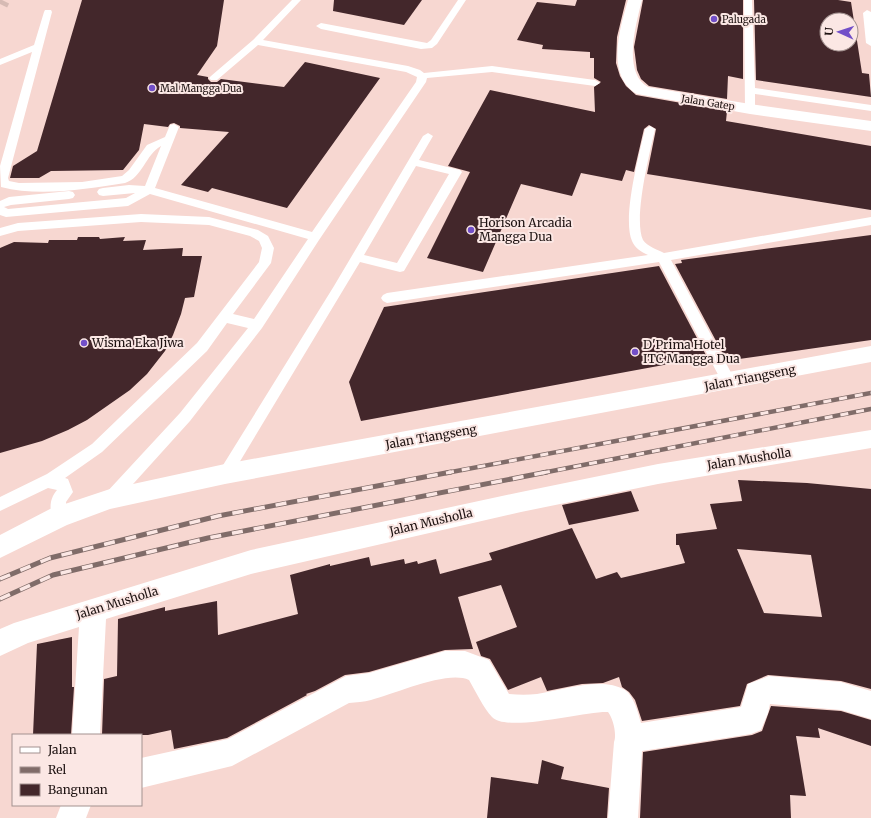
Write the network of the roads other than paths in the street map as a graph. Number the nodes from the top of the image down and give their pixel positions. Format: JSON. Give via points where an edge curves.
{"nodes":[{"id":1,"x":297,"y":0,"type":"edge"},
{"id":2,"x":462,"y":0,"type":"edge"},
{"id":3,"x":635,"y":0,"type":"edge"},
{"id":4,"x":748,"y":0,"type":"edge"},
{"id":5,"x":281,"y":6,"type":"dead end"},
{"id":6,"x":48,"y":12,"type":"dead end"},
{"id":7,"x":867,"y":13,"type":"dead end"},
{"id":8,"x":281,"y":17,"type":"junction"},
{"id":9,"x":321,"y":26,"type":"dead end"},
{"id":10,"x":256,"y":42,"type":"junction"},
{"id":11,"x":871,"y":43,"type":"edge"},
{"id":12,"x":39,"y":46,"type":"junction"},
{"id":13,"x":0,"y":62,"type":"edge"},
{"id":14,"x":422,"y":76,"type":"junction"},
{"id":15,"x":214,"y":78,"type":"dead end"},
{"id":16,"x":595,"y":83,"type":"dead end"},
{"id":17,"x":749,"y":90,"type":"junction"},
{"id":18,"x":871,"y":108,"type":"edge"},
{"id":19,"x":750,"y":109,"type":"junction"},
{"id":20,"x":871,"y":126,"type":"edge"},
{"id":21,"x":174,"y":127,"type":"dead end"},
{"id":22,"x":650,"y":129,"type":"dead end"},
{"id":23,"x":428,"y":136,"type":"dead end"},
{"id":24,"x":170,"y":139,"type":"junction"},
{"id":25,"x":413,"y":162,"type":"junction"},
{"id":26,"x":149,"y":190,"type":"junction"},
{"id":27,"x":0,"y":205,"type":"edge"},
{"id":28,"x":218,"y":209,"type":"junction"},
{"id":29,"x":0,"y":210,"type":"edge"},
{"id":30,"x":209,"y":221,"type":"junction"},
{"id":31,"x":871,"y":221,"type":"edge"},
{"id":32,"x":0,"y":232,"type":"edge"},
{"id":33,"x":315,"y":236,"type":"junction"},
{"id":34,"x":357,"y":257,"type":"junction"},
{"id":35,"x":663,"y":257,"type":"junction"},
{"id":36,"x":387,"y":298,"type":"dead end"},
{"id":37,"x":224,"y":317,"type":"junction"},
{"id":38,"x":258,"y":325,"type":"junction"},
{"id":39,"x":871,"y":354,"type":"edge"},
{"id":40,"x":729,"y":382,"type":"junction"},
{"id":41,"x":870,"y":441,"type":"edge"},
{"id":42,"x":225,"y":474,"type":"junction"},
{"id":43,"x":53,"y":482,"type":"junction"},
{"id":44,"x":110,"y":499,"type":"junction"},
{"id":45,"x":0,"y":504,"type":"edge"},
{"id":46,"x":59,"y":508,"type":"junction"},
{"id":47,"x":0,"y":547,"type":"edge"},
{"id":48,"x":93,"y":610,"type":"junction"},
{"id":49,"x":0,"y":643,"type":"edge"},
{"id":50,"x":871,"y":705,"type":"edge"},
{"id":51,"x":86,"y":734,"type":"edge"},
{"id":52,"x":630,"y":739,"type":"junction"},
{"id":53,"x":142,"y":773,"type":"edge"},
{"id":54,"x":76,"y":806,"type":"edge"},
{"id":55,"x":71,"y":818,"type":"edge"},
{"id":56,"x":623,"y":818,"type":"edge"}],
"edges":[{"from":1,"to":8,"type":"lane"},
{"from":2,"to":9,"type":"lane","via":[[429,46]]},
{"from":3,"to":19,"type":"street","name":"Jalan Gatep","via":[[626,36],[627,70],[631,82],[644,91]]},
{"from":4,"to":17,"type":"lane"},
{"from":5,"to":8,"type":"lane"},
{"from":6,"to":12,"type":"lane"},
{"from":7,"to":11,"type":"lane"},
{"from":8,"to":10,"type":"lane"},
{"from":10,"to":14,"type":"lane","via":[[408,69]]},
{"from":10,"to":15,"type":"lane"},
{"from":12,"to":13,"type":"lane"},
{"from":12,"to":24,"type":"lane","via":[[2,178],[5,184],[19,187],[82,186],[125,179],[150,147]]},
{"from":14,"to":16,"type":"lane","via":[[492,69]]},
{"from":14,"to":33,"type":"lane","via":[[410,100]]},
{"from":17,"to":18,"type":"lane"},
{"from":17,"to":19,"type":"lane"},
{"from":19,"to":20,"type":"street","name":"Jalan Gatep"},
{"from":21,"to":24,"type":"lane"},
{"from":22,"to":35,"type":"lane","via":[[637,196],[634,228],[638,241]]},
{"from":23,"to":25,"type":"lane"},
{"from":24,"to":26,"type":"lane"},
{"from":25,"to":34,"type":"lane"},
{"from":25,"to":34,"type":"lane","via":[[456,172],[400,268]]},
{"from":26,"to":27,"type":"lane","via":[[129,189],[58,196],[9,201]]},
{"from":26,"to":28,"type":"lane"},
{"from":26,"to":29,"type":"lane","via":[[128,202],[6,213]]},
{"from":28,"to":30,"type":"lane"},
{"from":28,"to":33,"type":"lane"},
{"from":30,"to":32,"type":"lane","via":[[141,218],[18,227]]},
{"from":30,"to":37,"type":"lane","via":[[254,233],[264,239],[268,248],[265,262]]},
{"from":31,"to":35,"type":"lane"},
{"from":33,"to":38,"type":"lane"},
{"from":34,"to":42,"type":"lane"},
{"from":35,"to":36,"type":"lane"},
{"from":35,"to":40,"type":"lane"},
{"from":37,"to":38,"type":"lane"},
{"from":37,"to":43,"type":"lane","via":[[202,347],[97,448]]},
{"from":38,"to":44,"type":"lane","via":[[193,407]]},
{"from":39,"to":40,"type":"street","name":"Jalan Tiangseng"},
{"from":40,"to":42,"type":"street","name":"Jalan Tiangseng"},
{"from":41,"to":48,"type":"street","name":"Jalan Musholla","via":[[658,474],[521,502],[251,562]]},
{"from":42,"to":44,"type":"street","name":"Jalan Tiangseng"},
{"from":43,"to":45,"type":"lane"},
{"from":43,"to":46,"type":"lane","via":[[50,488],[52,498]]},
{"from":44,"to":46,"type":"street","name":"Jalan Tiangseng"},
{"from":46,"to":47,"type":"street","name":"Jalan Tiangseng"},
{"from":48,"to":49,"type":"street","name":"Jalan Musholla","via":[[23,632]]},
{"from":48,"to":51,"type":"street"},
{"from":50,"to":52,"type":"street","via":[[841,696],[769,690],[758,694],[751,720]]},
{"from":52,"to":53,"type":"street","via":[[622,706],[614,699],[582,700],[530,709],[502,708],[479,670],[465,664],[445,664],[369,688],[346,690],[232,752]]},
{"from":52,"to":56,"type":"street"},
{"from":54,"to":55,"type":"street"}]}
